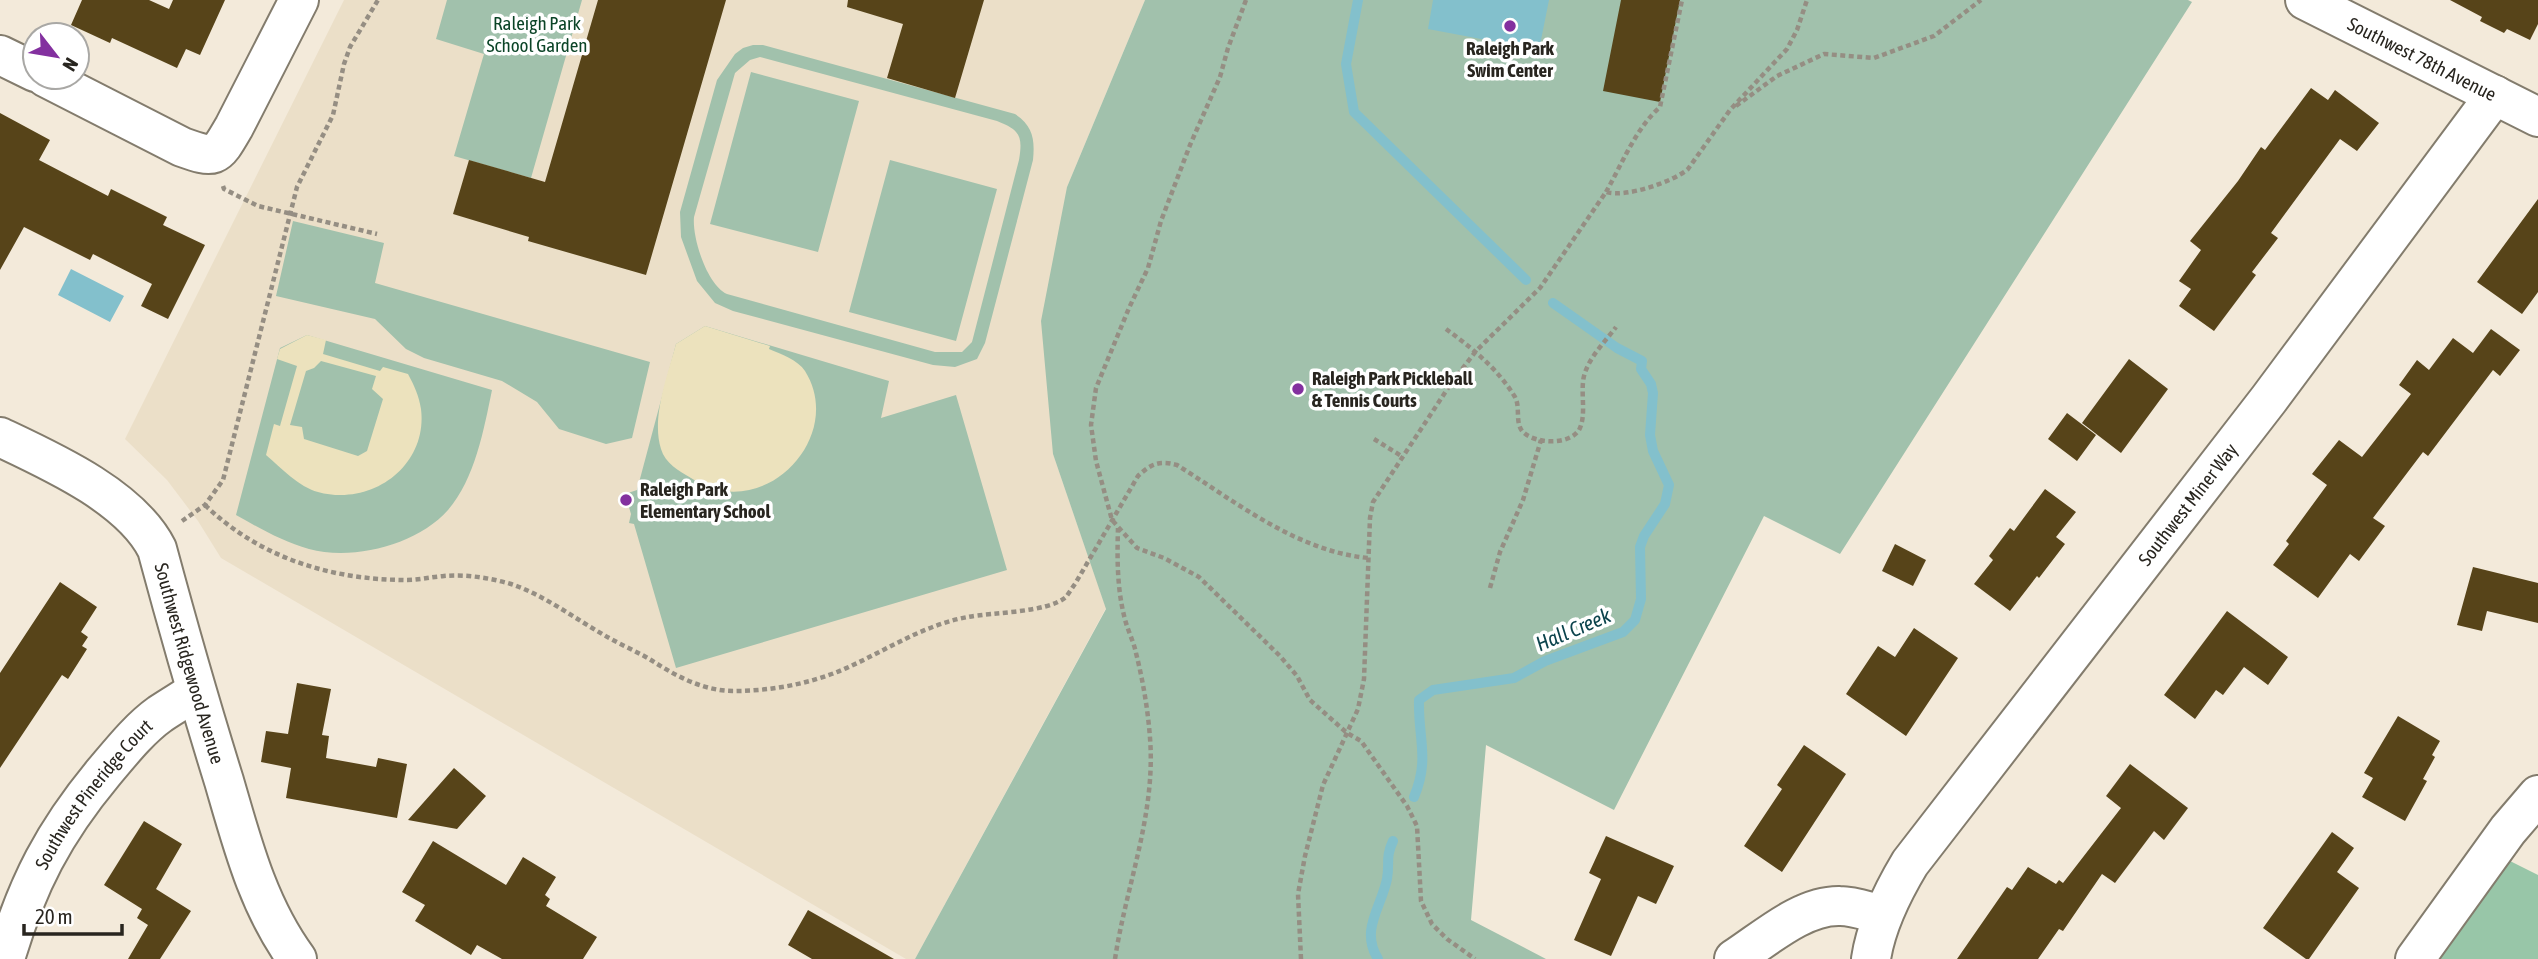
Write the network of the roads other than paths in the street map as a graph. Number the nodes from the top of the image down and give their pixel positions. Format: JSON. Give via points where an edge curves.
{"nodes":[{"id":1,"x":299,"y":0,"type":"edge"},
{"id":2,"x":2305,"y":0,"type":"edge"},
{"id":3,"x":0,"y":55,"type":"edge"},
{"id":4,"x":21,"y":65,"type":"edge"},
{"id":5,"x":72,"y":91,"type":"edge"},
{"id":6,"x":2495,"y":95,"type":"junction"},
{"id":7,"x":2538,"y":117,"type":"edge"},
{"id":8,"x":0,"y":437,"type":"edge"},
{"id":9,"x":196,"y":691,"type":"junction"},
{"id":10,"x":2538,"y":795,"type":"edge"},
{"id":11,"x":1884,"y":915,"type":"junction"},
{"id":12,"x":5,"y":959,"type":"edge"},
{"id":13,"x":297,"y":959,"type":"edge"},
{"id":14,"x":1734,"y":959,"type":"edge"},
{"id":15,"x":1871,"y":959,"type":"edge"},
{"id":16,"x":2415,"y":959,"type":"edge"}],
"edges":[{"from":1,"to":5,"type":"street","via":[[234,127],[213,154],[205,156],[182,147]]},
{"from":2,"to":6,"type":"street","name":"Southwest 78th Avenue"},
{"from":3,"to":4,"type":"street"},
{"from":6,"to":7,"type":"street","name":"Southwest 78th Avenue"},
{"from":6,"to":11,"type":"street","name":"Southwest Miner Way","via":[[2269,399],[1927,839],[1898,882]]},
{"from":8,"to":9,"type":"street","name":"Southwest Ridgewood Avenue","via":[[104,494],[148,532],[157,549]]},
{"from":9,"to":12,"type":"street","name":"Southwest Pineridge Court","via":[[158,715],[81,800],[34,877]]},
{"from":9,"to":13,"type":"street","name":"Southwest Ridgewood Avenue","via":[[252,874],[284,942]]},
{"from":10,"to":16,"type":"street"},
{"from":11,"to":14,"type":"street","via":[[1839,906],[1815,909]]},
{"from":11,"to":15,"type":"street","name":"Southwest Miner Way"}]}
